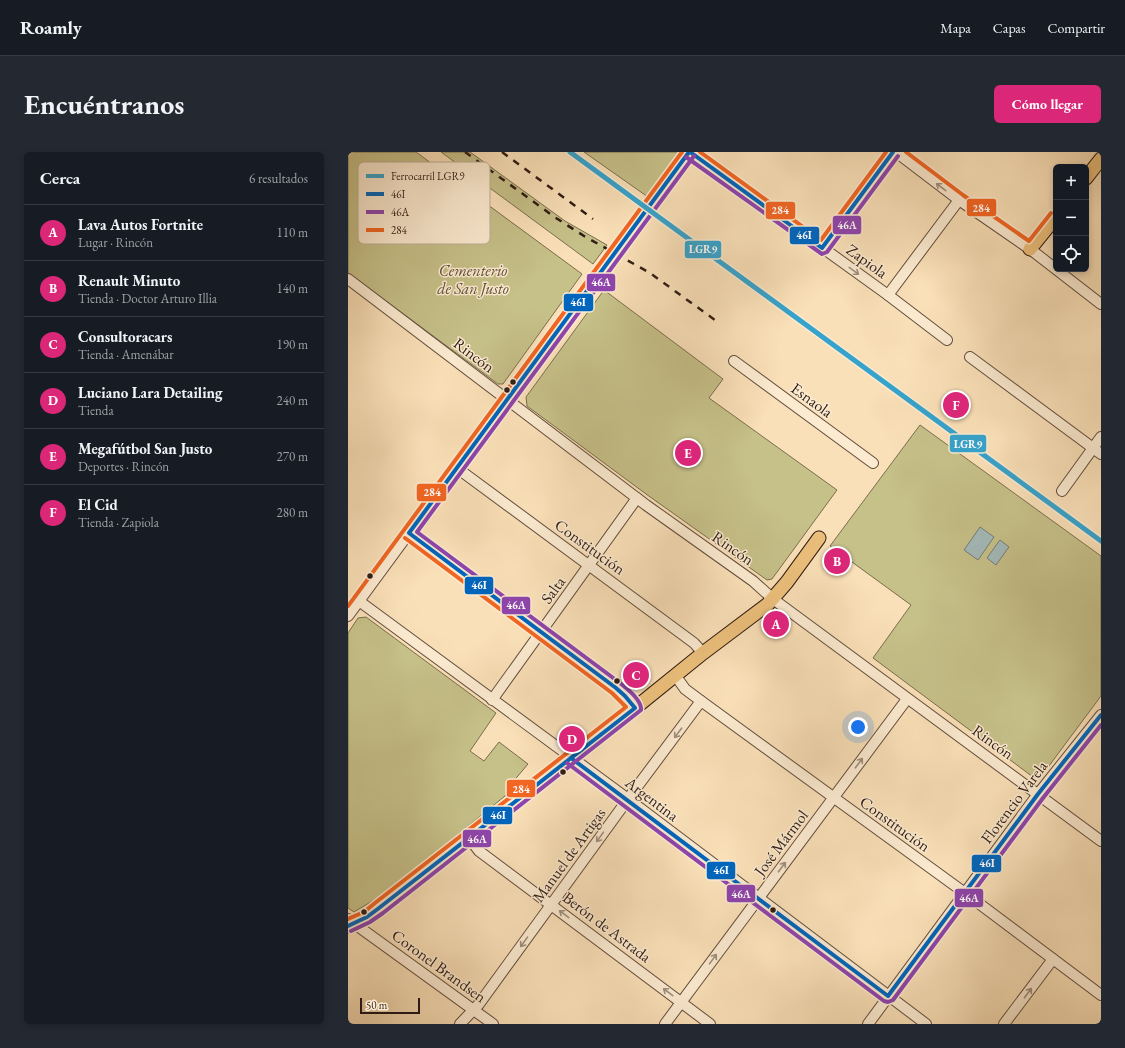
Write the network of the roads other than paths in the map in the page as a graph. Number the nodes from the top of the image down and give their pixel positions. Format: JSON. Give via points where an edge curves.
{"nodes":[{"id":1,"x":689,"y":152,"type":"edge"},
{"id":2,"x":894,"y":152,"type":"edge"},
{"id":3,"x":1101,"y":159,"type":"edge"},
{"id":4,"x":1089,"y":174,"type":"edge"},
{"id":5,"x":959,"y":200,"type":"junction"},
{"id":6,"x":1053,"y":221,"type":"edge"},
{"id":7,"x":822,"y":248,"type":"junction"},
{"id":8,"x":1030,"y":249,"type":"junction"},
{"id":9,"x":348,"y":279,"type":"edge"},
{"id":10,"x":888,"y":295,"type":"junction"},
{"id":11,"x":1101,"y":304,"type":"edge"},
{"id":12,"x":947,"y":340,"type":"dead end"},
{"id":13,"x":970,"y":357,"type":"dead end"},
{"id":14,"x":734,"y":361,"type":"dead end"},
{"id":15,"x":507,"y":399,"type":"junction"},
{"id":16,"x":1101,"y":437,"type":"edge"},
{"id":17,"x":1097,"y":451,"type":"edge"},
{"id":18,"x":873,"y":463,"type":"dead end"},
{"id":19,"x":457,"y":468,"type":"junction"},
{"id":20,"x":1062,"y":491,"type":"dead end"},
{"id":21,"x":637,"y":498,"type":"junction"},
{"id":22,"x":409,"y":533,"type":"junction"},
{"id":23,"x":819,"y":538,"type":"dead end"},
{"id":24,"x":590,"y":565,"type":"junction"},
{"id":25,"x":773,"y":599,"type":"junction"},
{"id":26,"x":359,"y":601,"type":"junction"},
{"id":27,"x":348,"y":616,"type":"edge"},
{"id":28,"x":541,"y":633,"type":"junction"},
{"id":29,"x":703,"y":653,"type":"junction"},
{"id":30,"x":675,"y":675,"type":"junction"},
{"id":31,"x":907,"y":699,"type":"junction"},
{"id":32,"x":492,"y":700,"type":"junction"},
{"id":33,"x":701,"y":701,"type":"junction"},
{"id":34,"x":635,"y":708,"type":"junction"},
{"id":35,"x":1101,"y":715,"type":"edge"},
{"id":36,"x":571,"y":758,"type":"junction"},
{"id":37,"x":1038,"y":794,"type":"junction"},
{"id":38,"x":833,"y":798,"type":"junction"},
{"id":39,"x":628,"y":799,"type":"junction"},
{"id":40,"x":469,"y":838,"type":"junction"},
{"id":41,"x":1101,"y":841,"type":"edge"},
{"id":42,"x":965,"y":893,"type":"junction"},
{"id":43,"x":758,"y":898,"type":"junction"},
{"id":44,"x":552,"y":904,"type":"junction"},
{"id":45,"x":350,"y":923,"type":"edge"},
{"id":46,"x":1053,"y":959,"type":"junction"},
{"id":47,"x":1101,"y":995,"type":"edge"},
{"id":48,"x":888,"y":996,"type":"junction"},
{"id":49,"x":681,"y":1002,"type":"junction"},
{"id":50,"x":474,"y":1009,"type":"junction"},
{"id":51,"x":460,"y":1024,"type":"edge"},
{"id":52,"x":493,"y":1024,"type":"edge"},
{"id":53,"x":665,"y":1024,"type":"edge"},
{"id":54,"x":710,"y":1024,"type":"edge"},
{"id":55,"x":868,"y":1024,"type":"edge"},
{"id":56,"x":926,"y":1024,"type":"edge"},
{"id":57,"x":1004,"y":1024,"type":"edge"}],
"edges":[{"from":1,"to":7,"type":"street","name":"Zapiola"},
{"from":1,"to":15,"type":"street"},
{"from":5,"to":2,"type":"street","one_way":true},
{"from":2,"to":7,"type":"street"},
{"from":3,"to":4,"type":"main road"},
{"from":5,"to":8,"type":"street"},
{"from":5,"to":10,"type":"street"},
{"from":6,"to":8,"type":"main road"},
{"from":7,"to":10,"type":"street","name":"Zapiola","one_way":true},
{"from":8,"to":11,"type":"street"},
{"from":9,"to":15,"type":"street","name":"Rincón"},
{"from":10,"to":12,"type":"street","name":"Zapiola"},
{"from":13,"to":17,"type":"street"},
{"from":14,"to":18,"type":"street","name":"Esnaola"},
{"from":15,"to":19,"type":"street"},
{"from":15,"to":21,"type":"street","name":"Rincón"},
{"from":16,"to":17,"type":"street"},
{"from":17,"to":20,"type":"street"},
{"from":19,"to":22,"type":"street"},
{"from":19,"to":24,"type":"street","name":"Constitución"},
{"from":21,"to":24,"type":"street","name":"Salta"},
{"from":21,"to":25,"type":"street","name":"Rincón","via":[[753,581]]},
{"from":22,"to":26,"type":"street"},
{"from":22,"to":28,"type":"street"},
{"from":23,"to":25,"type":"main road"},
{"from":24,"to":28,"type":"street","name":"Salta"},
{"from":24,"to":29,"type":"street","name":"Constitución","via":[[694,643]]},
{"from":25,"to":29,"type":"main road","via":[[753,617]]},
{"from":25,"to":31,"type":"street","name":"Rincón"},
{"from":26,"to":27,"type":"street"},
{"from":26,"to":32,"type":"street","name":"Argentina"},
{"from":28,"to":32,"type":"street","name":"Salta"},
{"from":28,"to":34,"type":"street","via":[[616,688]]},
{"from":29,"to":30,"type":"main road"},
{"from":30,"to":33,"type":"street","name":"Constitución","via":[[685,689]]},
{"from":30,"to":34,"type":"main road"},
{"from":31,"to":37,"type":"street","name":"Rincón"},
{"from":38,"to":31,"type":"street","name":"José Mármol","one_way":true},
{"from":32,"to":36,"type":"street","name":"Argentina"},
{"from":33,"to":38,"type":"street","name":"Constitución"},
{"from":33,"to":39,"type":"street","name":"Manuel de Artigas","one_way":true},
{"from":34,"to":36,"type":"main road"},
{"from":35,"to":37,"type":"street","name":"Florencio Varela"},
{"from":36,"to":39,"type":"street","name":"Argentina"},
{"from":36,"to":40,"type":"main road"},
{"from":37,"to":41,"type":"street","name":"Rincón"},
{"from":37,"to":42,"type":"street","name":"Florencio Varela"},
{"from":38,"to":42,"type":"street","name":"Constitución"},
{"from":43,"to":38,"type":"street","name":"José Mármol","one_way":true},
{"from":39,"to":43,"type":"street","name":"Argentina"},
{"from":39,"to":44,"type":"street","name":"Manuel de Artigas","one_way":true},
{"from":40,"to":44,"type":"street","name":"Berón de Astrada","via":[[479,851]]},
{"from":40,"to":45,"type":"main road","via":[[379,908]]},
{"from":42,"to":46,"type":"street","name":"Constitución"},
{"from":42,"to":48,"type":"street","name":"Florencio Varela"},
{"from":43,"to":48,"type":"street","name":"Argentina"},
{"from":49,"to":43,"type":"street","name":"José Mármol","one_way":true},
{"from":49,"to":44,"type":"street","name":"Berón de Astrada","one_way":true},
{"from":44,"to":50,"type":"street","name":"Manuel de Artigas","one_way":true},
{"from":45,"to":50,"type":"street","name":"Coronel Brandsen"},
{"from":46,"to":47,"type":"street","name":"Constitución"},
{"from":57,"to":46,"type":"street","one_way":true},
{"from":48,"to":55,"type":"street","name":"Florencio Varela"},
{"from":48,"to":56,"type":"street","name":"Argentina"},
{"from":49,"to":53,"type":"street","name":"José Mármol"},
{"from":49,"to":54,"type":"street","name":"Berón de Astrada"},
{"from":50,"to":51,"type":"street","name":"Manuel de Artigas"},
{"from":50,"to":52,"type":"street","name":"Coronel Brandsen"}]}
